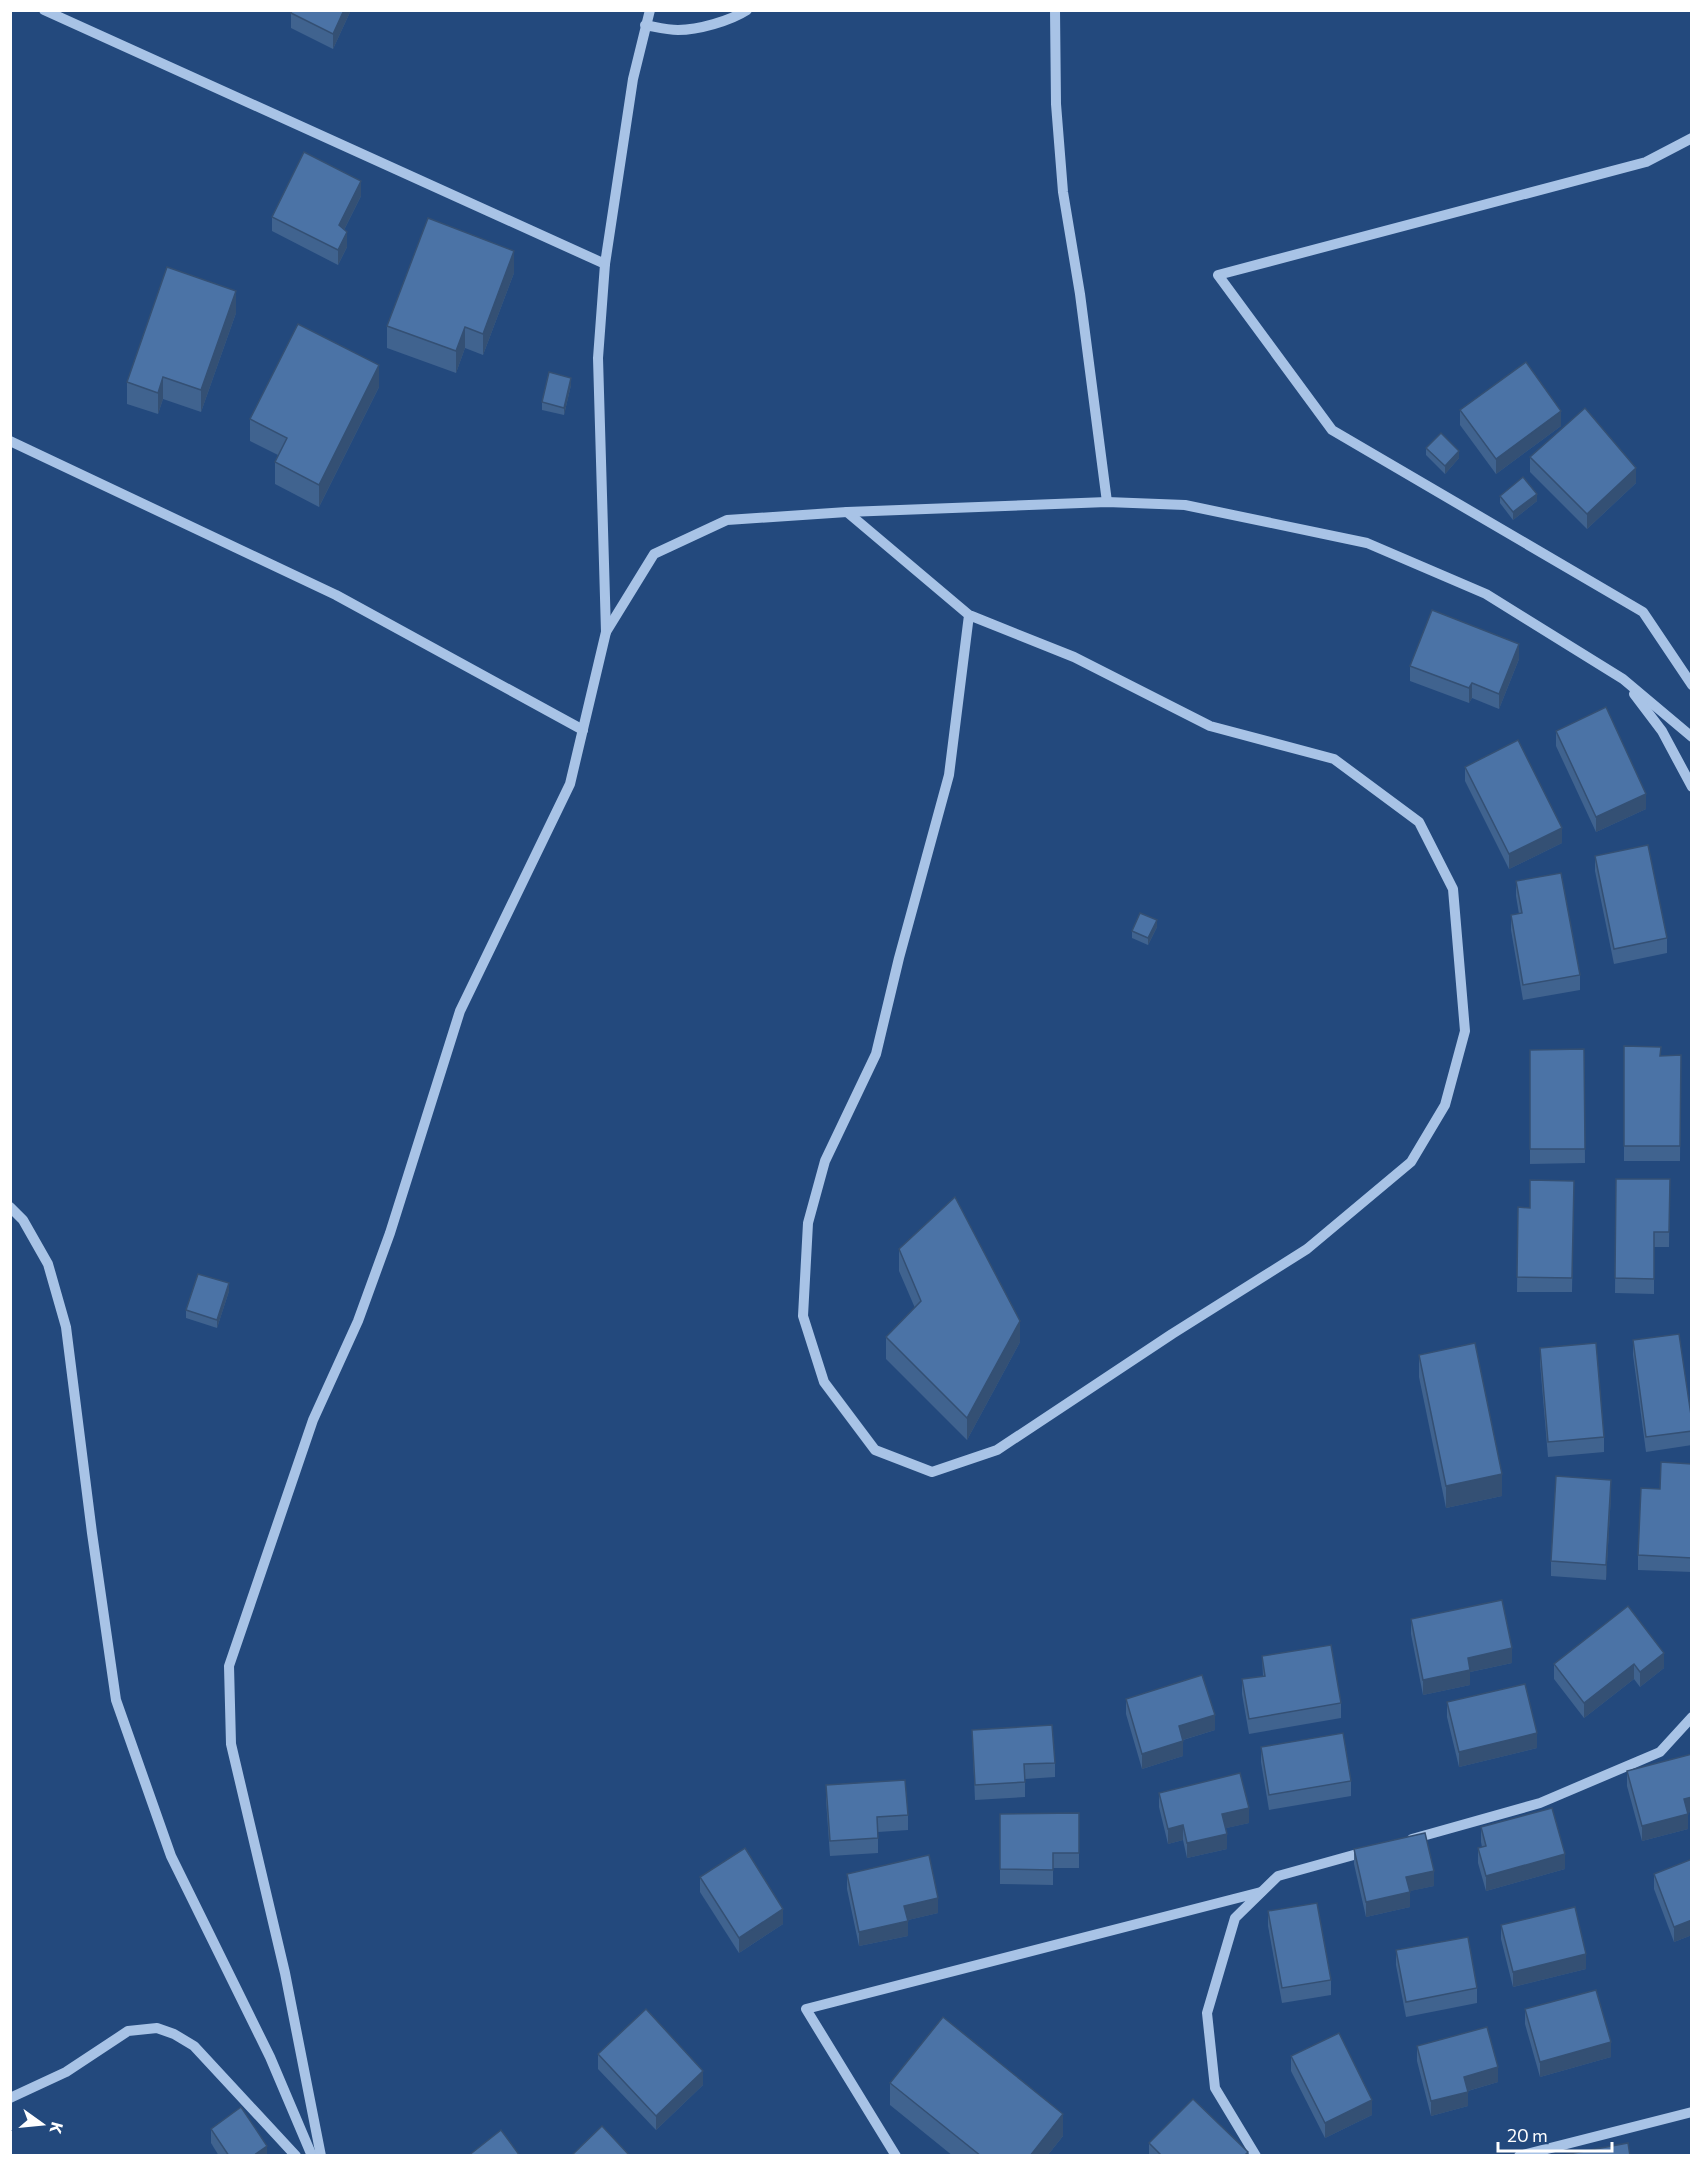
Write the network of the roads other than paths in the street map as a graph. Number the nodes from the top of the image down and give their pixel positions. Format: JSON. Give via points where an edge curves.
{"nodes":[{"id":1,"x":44,"y":10,"type":"edge"},
{"id":2,"x":650,"y":10,"type":"edge"},
{"id":3,"x":747,"y":10,"type":"edge"},
{"id":4,"x":1055,"y":10,"type":"edge"},
{"id":5,"x":645,"y":25,"type":"junction"},
{"id":6,"x":1692,"y":138,"type":"edge"},
{"id":7,"x":605,"y":264,"type":"junction"},
{"id":8,"x":10,"y":441,"type":"edge"},
{"id":9,"x":1107,"y":502,"type":"junction"},
{"id":10,"x":847,"y":512,"type":"junction"},
{"id":11,"x":969,"y":615,"type":"junction"},
{"id":12,"x":606,"y":632,"type":"junction"},
{"id":13,"x":1623,"y":679,"type":"junction"},
{"id":14,"x":1692,"y":685,"type":"edge"},
{"id":15,"x":583,"y":730,"type":"junction"},
{"id":16,"x":1692,"y":736,"type":"edge"},
{"id":17,"x":1692,"y":787,"type":"edge"},
{"id":18,"x":10,"y":1207,"type":"edge"},
{"id":19,"x":1692,"y":1717,"type":"edge"},
{"id":20,"x":1403,"y":1841,"type":"edge"},
{"id":21,"x":1381,"y":1847,"type":"edge"},
{"id":22,"x":1261,"y":1892,"type":"junction"},
{"id":23,"x":10,"y":2098,"type":"edge"},
{"id":24,"x":1692,"y":2112,"type":"edge"},
{"id":25,"x":296,"y":2156,"type":"edge"},
{"id":26,"x":312,"y":2156,"type":"edge"},
{"id":27,"x":321,"y":2156,"type":"edge"},
{"id":28,"x":896,"y":2156,"type":"edge"},
{"id":29,"x":1256,"y":2156,"type":"edge"},
{"id":30,"x":1519,"y":2156,"type":"edge"}],
"edges":[{"from":1,"to":7,"type":"street"},
{"from":2,"to":5,"type":"street"},
{"from":3,"to":5,"type":"street","via":[[714,24],[680,30]]},
{"from":4,"to":9,"type":"street","via":[[1056,104],[1063,192]]},
{"from":5,"to":7,"type":"street"},
{"from":6,"to":14,"type":"street","via":[[1646,162],[1218,275],[1332,430],[1643,612]]},
{"from":7,"to":12,"type":"street","via":[[598,358]]},
{"from":8,"to":15,"type":"street","via":[[336,595]]},
{"from":9,"to":10,"type":"street"},
{"from":9,"to":13,"type":"street","via":[[1185,505],[1367,543],[1486,594]]},
{"from":10,"to":11,"type":"street"},
{"from":10,"to":12,"type":"street","via":[[727,520],[654,554]]},
{"from":11,"to":11,"type":"street","via":[[1074,657],[1210,726],[1334,759],[1419,822],[1454,889],[1465,1030],[1445,1105],[1411,1162],[1307,1249],[998,1450],[932,1472],[875,1450],[824,1382],[803,1316],[808,1223],[822,1171],[876,1054],[949,775]]},
{"from":12,"to":15,"type":"street"},
{"from":13,"to":16,"type":"street"},
{"from":13,"to":17,"type":"street","via":[[1662,732]]},
{"from":15,"to":27,"type":"street","via":[[570,784],[460,1011],[390,1233],[358,1321],[313,1420],[229,1666],[231,1744],[285,1973]]},
{"from":18,"to":26,"type":"street","via":[[23,1220],[48,1264],[66,1327],[116,1700],[171,1856],[270,2057]]},
{"from":19,"to":20,"type":"street","via":[[1660,1752],[1540,1803]]},
{"from":21,"to":22,"type":"street","via":[[1278,1876]]},
{"from":22,"to":28,"type":"street","via":[[806,2009]]},
{"from":22,"to":29,"type":"street","via":[[1235,1918],[1207,2013],[1215,2088]]},
{"from":23,"to":25,"type":"street","via":[[66,2072],[128,2031],[157,2028],[194,2046]]},
{"from":24,"to":30,"type":"street"}]}
